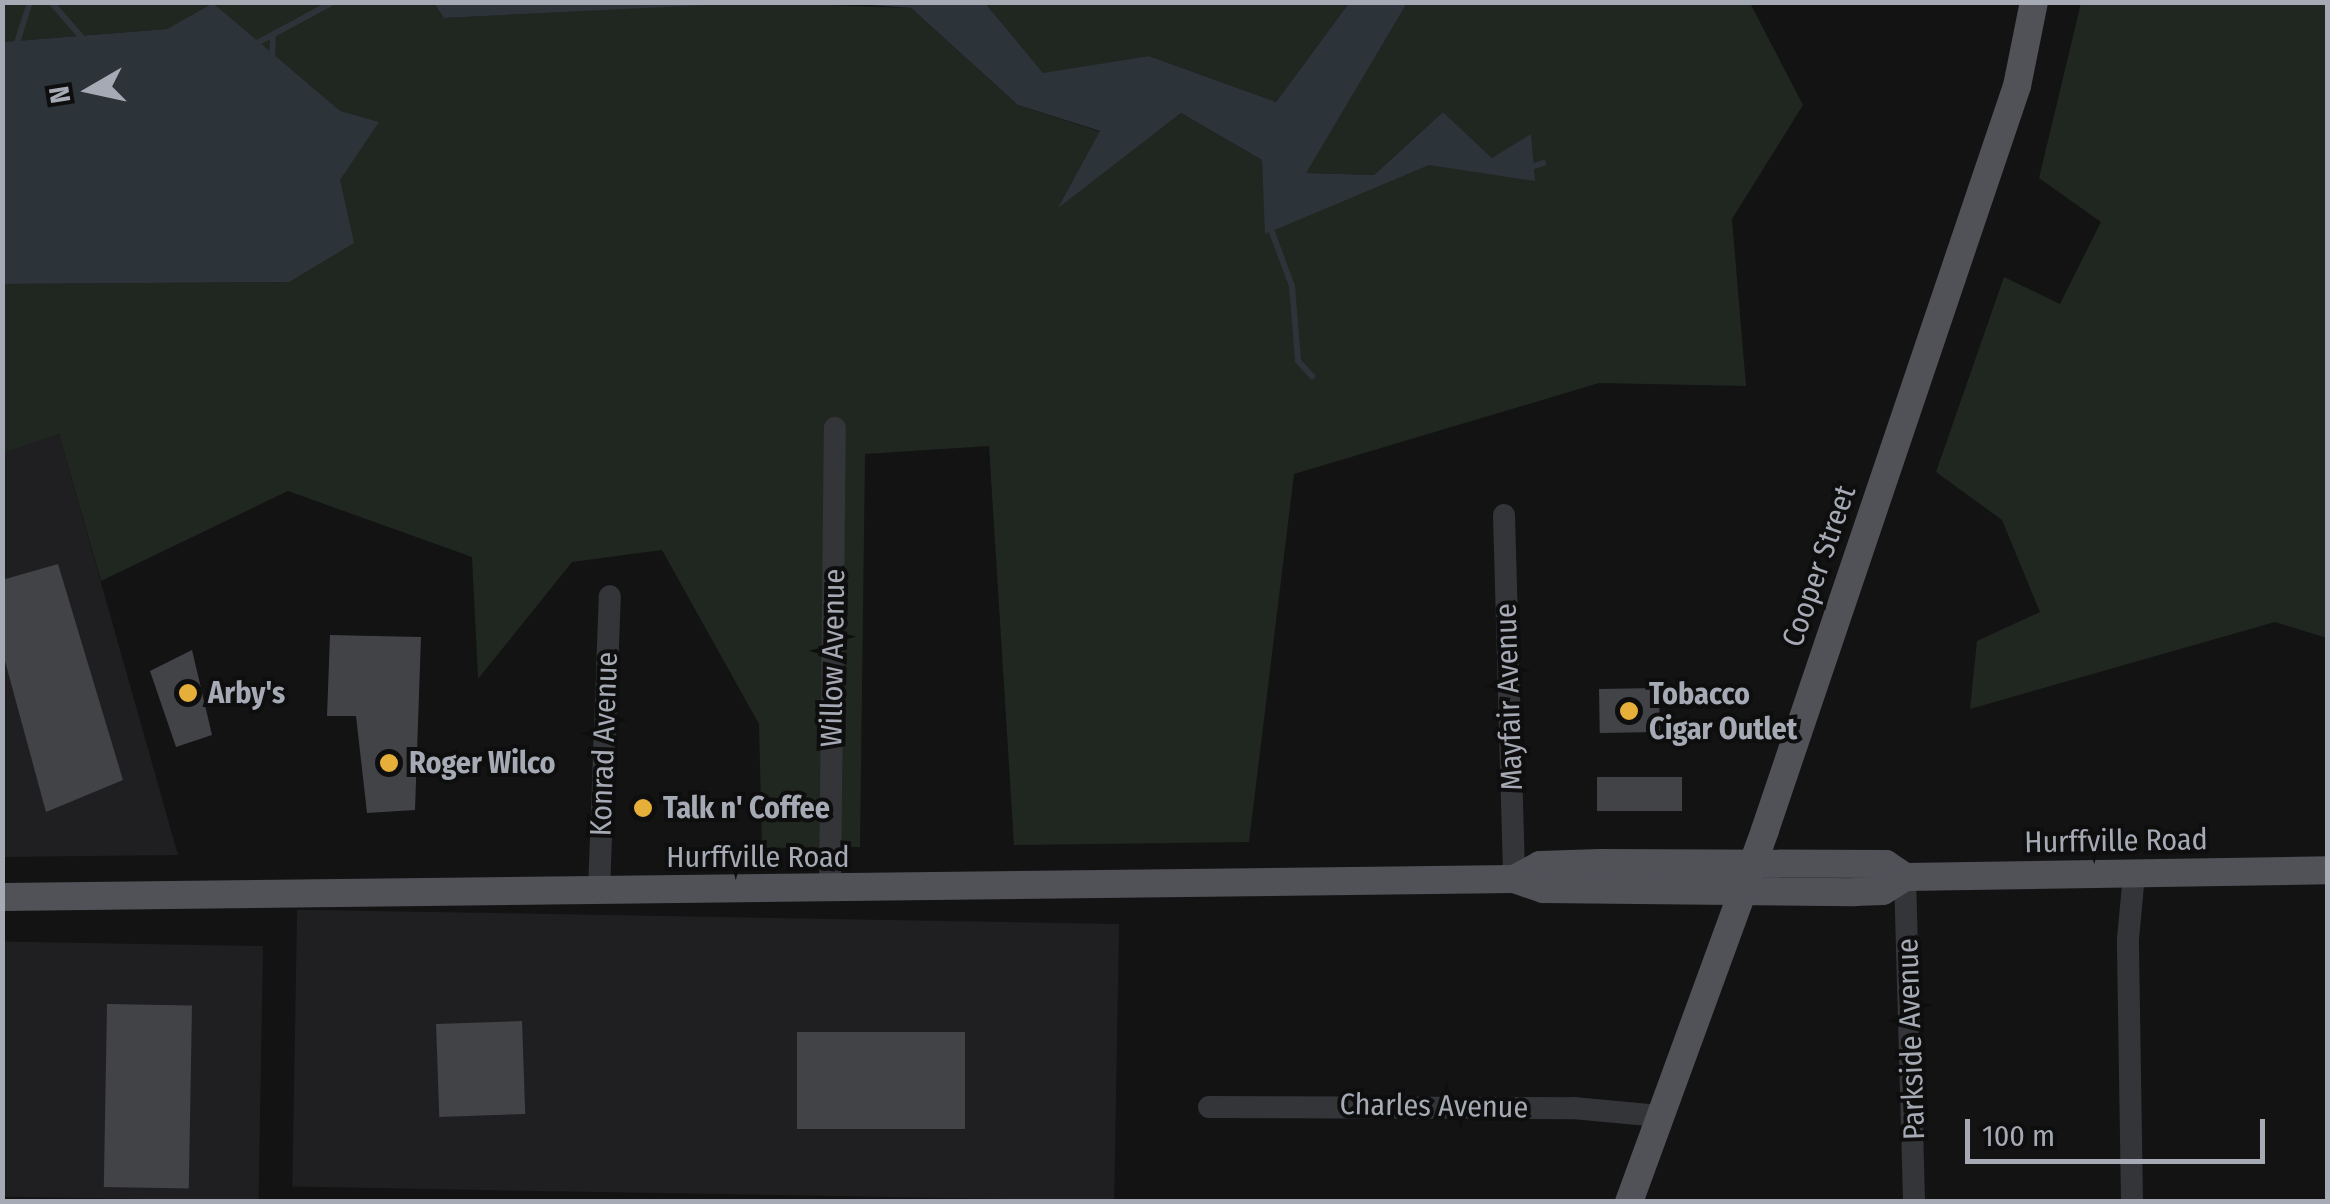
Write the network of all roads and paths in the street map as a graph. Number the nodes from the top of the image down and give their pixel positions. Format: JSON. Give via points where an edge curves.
{"nodes":[{"id":1,"x":2034,"y":2,"type":"edge"},
{"id":2,"x":836,"y":428,"type":"dead end"},
{"id":3,"x":1504,"y":515,"type":"dead end"},
{"id":4,"x":610,"y":596,"type":"dead end"},
{"id":5,"x":1751,"y":863,"type":"junction"},
{"id":6,"x":2328,"y":870,"type":"edge"},
{"id":7,"x":2134,"y":874,"type":"junction"},
{"id":8,"x":1905,"y":877,"type":"junction"},
{"id":9,"x":1514,"y":879,"type":"junction"},
{"id":10,"x":830,"y":889,"type":"junction"},
{"id":11,"x":1740,"y":890,"type":"junction"},
{"id":12,"x":598,"y":891,"type":"junction"},
{"id":13,"x":2,"y":896,"type":"edge"},
{"id":14,"x":1208,"y":1107,"type":"dead end"},
{"id":15,"x":1660,"y":1116,"type":"junction"},
{"id":16,"x":1629,"y":1202,"type":"edge"},
{"id":17,"x":1914,"y":1202,"type":"edge"},
{"id":18,"x":2132,"y":1202,"type":"edge"}],
"edges":[{"from":1,"to":5,"type":"main road","name":"Cooper Street","via":[[2017,86]]},
{"from":2,"to":10,"type":"street","name":"Willow Avenue"},
{"from":3,"to":9,"type":"street","name":"Mayfair Avenue"},
{"from":4,"to":12,"type":"street","name":"Konrad Avenue"},
{"from":5,"to":8,"type":"main road","name":"Hurffville Road","via":[[1886,864]]},
{"from":5,"to":9,"type":"main road","name":"Hurffville Road","via":[[1540,865]]},
{"from":5,"to":11,"type":"main road","name":"Cooper Street"},
{"from":6,"to":7,"type":"main road","name":"Hurffville Road"},
{"from":7,"to":8,"type":"main road","name":"Hurffville Road"},
{"from":7,"to":18,"type":"street","via":[[2128,939]]},
{"from":8,"to":11,"type":"main road","name":"Hurffville Road","via":[[1884,890]]},
{"from":8,"to":17,"type":"street","name":"Parkside Avenue"},
{"from":9,"to":10,"type":"main road","name":"Hurffville Road"},
{"from":9,"to":11,"type":"main road","name":"Hurffville Road","via":[[1542,889]]},
{"from":10,"to":12,"type":"main road","name":"Hurffville Road"},
{"from":11,"to":15,"type":"main road","name":"Cooper Street"},
{"from":12,"to":13,"type":"main road","name":"Hurffville Road"},
{"from":14,"to":15,"type":"street","name":"Charles Avenue","via":[[1573,1108]]},
{"from":15,"to":16,"type":"main road","name":"Cooper Street"}]}
